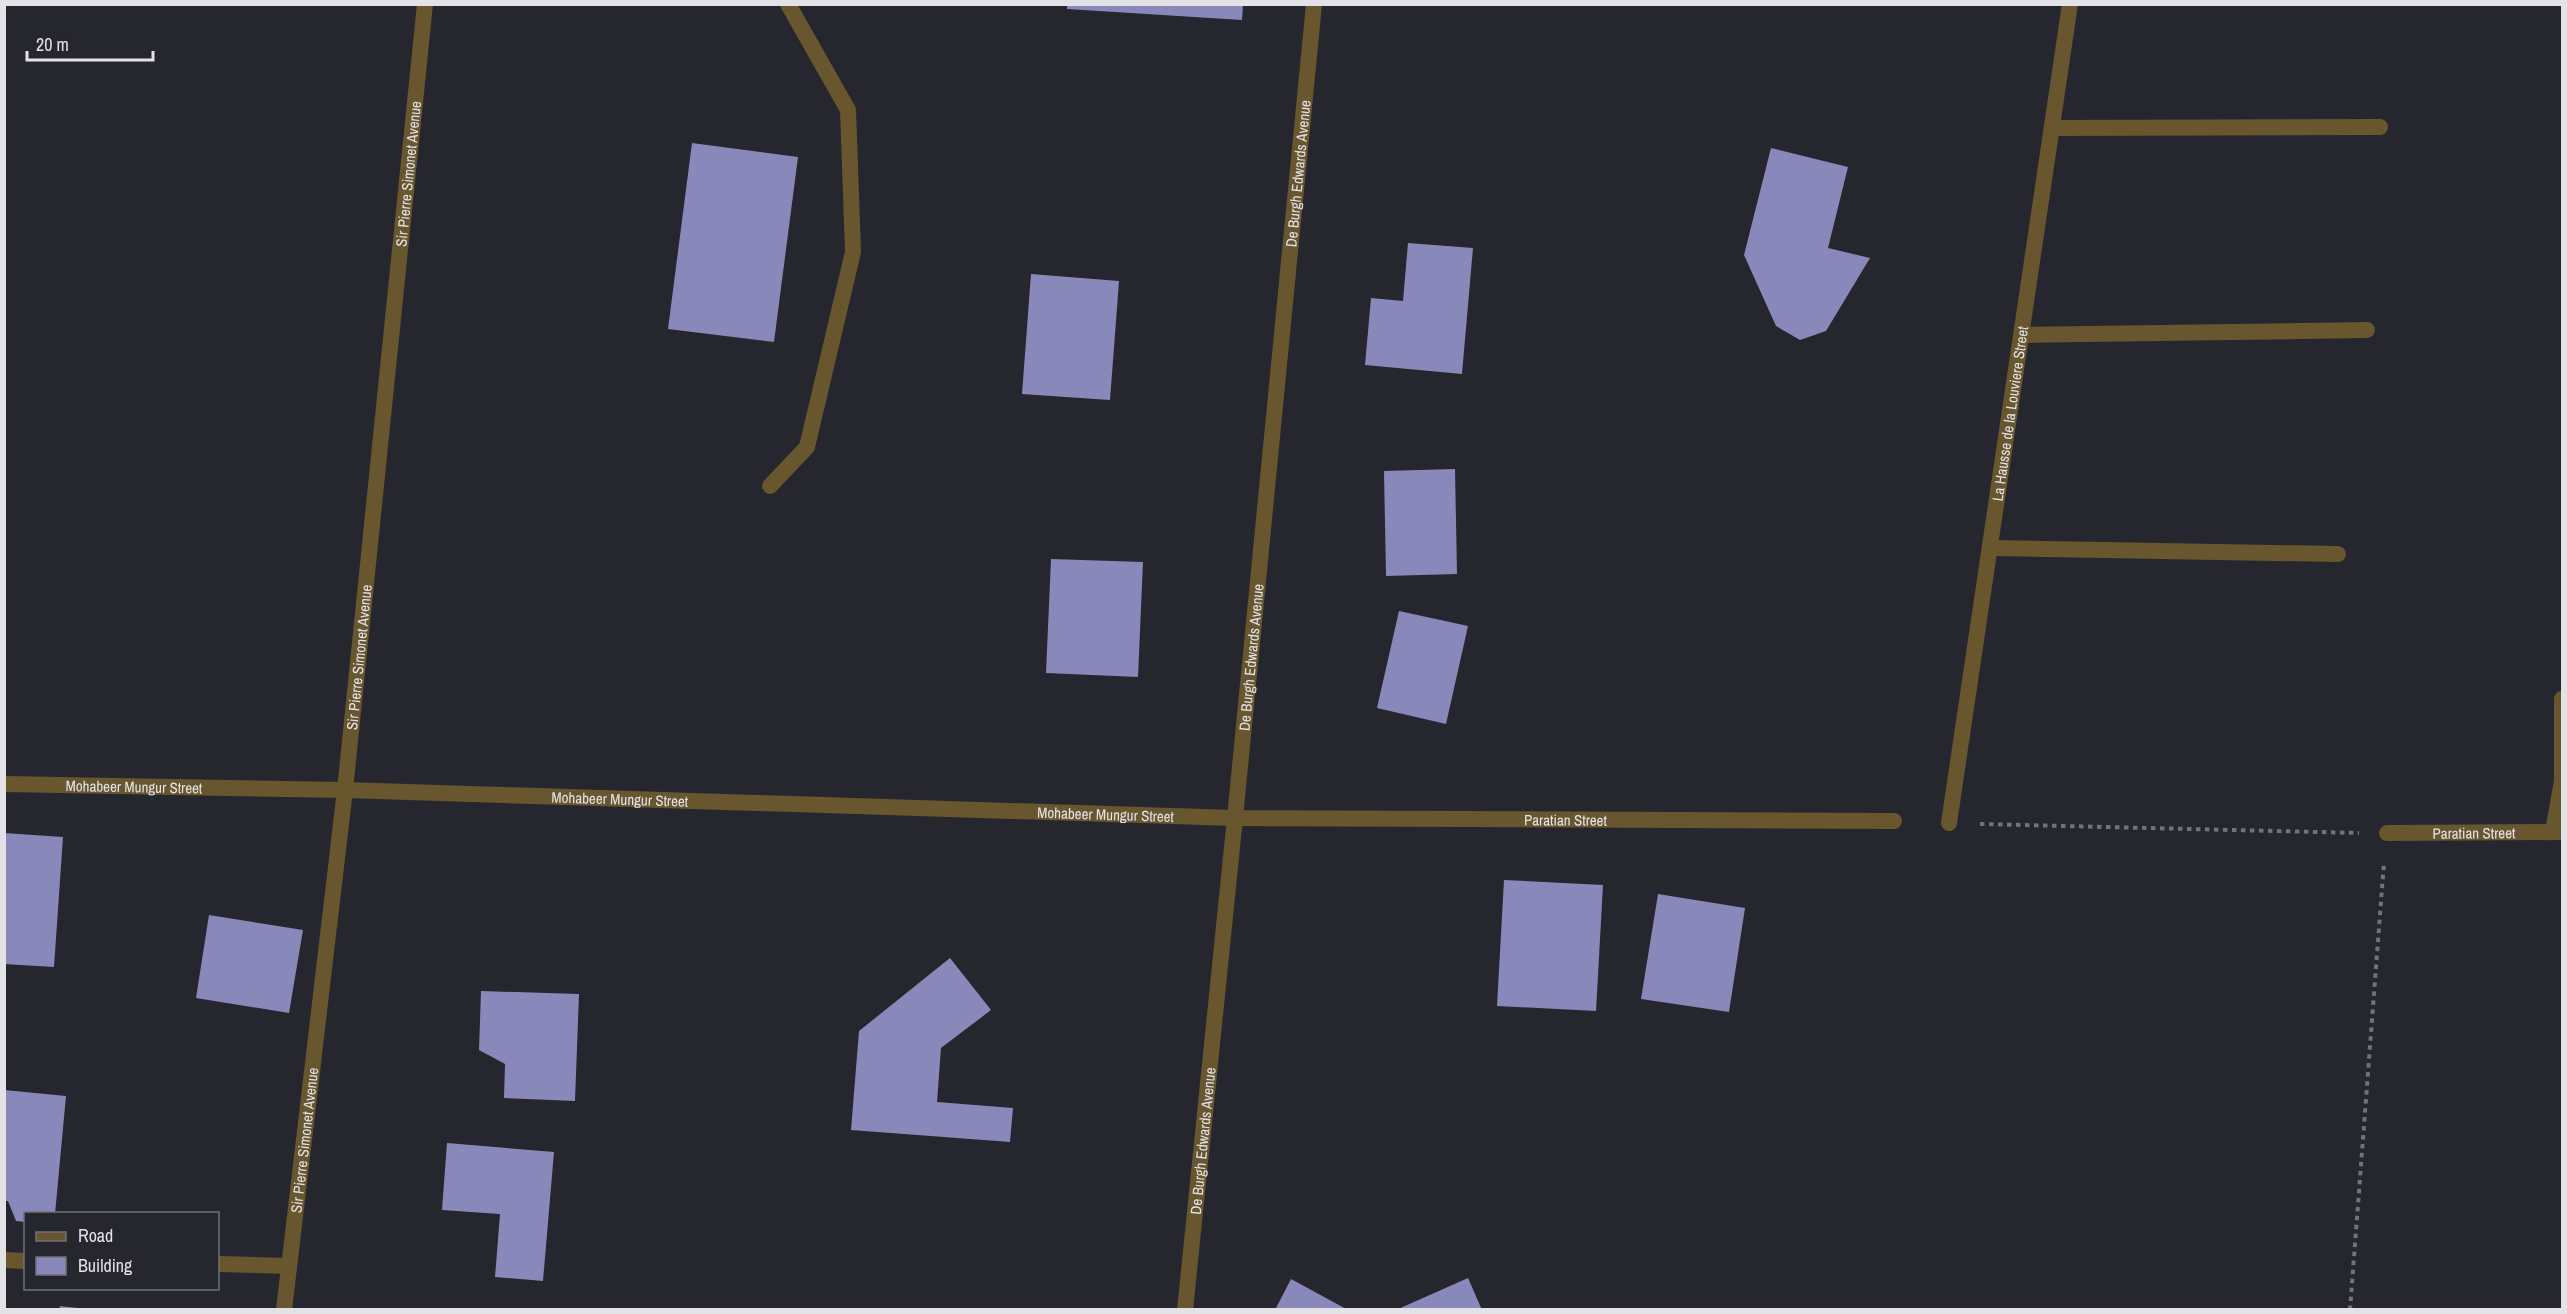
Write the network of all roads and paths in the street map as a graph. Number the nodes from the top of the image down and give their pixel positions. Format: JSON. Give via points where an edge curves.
{"nodes":[{"id":1,"x":425,"y":4,"type":"edge"},
{"id":2,"x":788,"y":4,"type":"edge"},
{"id":3,"x":1314,"y":4,"type":"edge"},
{"id":4,"x":2070,"y":4,"type":"edge"},
{"id":5,"x":2380,"y":127,"type":"dead end"},
{"id":6,"x":2052,"y":128,"type":"junction"},
{"id":7,"x":2367,"y":330,"type":"dead end"},
{"id":8,"x":2022,"y":335,"type":"junction"},
{"id":9,"x":770,"y":486,"type":"dead end"},
{"id":10,"x":1990,"y":548,"type":"junction"},
{"id":11,"x":2338,"y":554,"type":"dead end"},
{"id":12,"x":2562,"y":699,"type":"edge"},
{"id":13,"x":4,"y":784,"type":"edge"},
{"id":14,"x":345,"y":790,"type":"junction"},
{"id":15,"x":1235,"y":818,"type":"junction"},
{"id":16,"x":1894,"y":821,"type":"dead end"},
{"id":17,"x":1949,"y":823,"type":"joint"},
{"id":18,"x":2558,"y":832,"type":"edge"},
{"id":19,"x":2386,"y":833,"type":"junction"},
{"id":20,"x":4,"y":1260,"type":"edge"},
{"id":21,"x":24,"y":1261,"type":"edge"},
{"id":22,"x":219,"y":1264,"type":"edge"},
{"id":23,"x":289,"y":1266,"type":"junction"},
{"id":24,"x":284,"y":1310,"type":"edge"},
{"id":25,"x":1185,"y":1310,"type":"edge"},
{"id":26,"x":2350,"y":1310,"type":"edge"}],
"edges":[{"from":1,"to":14,"type":"street","name":"Sir Pierre Simonet Avenue"},
{"from":2,"to":9,"type":"street","via":[[848,110],[853,252],[807,447]]},
{"from":3,"to":15,"type":"street","name":"De Burgh Edwards Avenue"},
{"from":4,"to":6,"type":"street","name":"La Hausse de la Louviere Street"},
{"from":5,"to":6,"type":"street"},
{"from":6,"to":8,"type":"street","name":"La Hausse de la Louviere Street"},
{"from":7,"to":8,"type":"street"},
{"from":8,"to":10,"type":"street","name":"La Hausse de la Louviere Street"},
{"from":10,"to":11,"type":"street"},
{"from":10,"to":17,"type":"street","name":"La Hausse de la Louviere Street"},
{"from":12,"to":18,"type":"street"},
{"from":13,"to":14,"type":"street","name":"Mohabeer Mungur Street"},
{"from":14,"to":15,"type":"street","name":"Mohabeer Mungur Street"},
{"from":14,"to":23,"type":"street","name":"Sir Pierre Simonet Avenue"},
{"from":15,"to":16,"type":"street","name":"Paratian Street"},
{"from":15,"to":25,"type":"street","name":"De Burgh Edwards Avenue"},
{"from":17,"to":19,"type":"path"},
{"from":18,"to":19,"type":"street","name":"Paratian Street"},
{"from":19,"to":26,"type":"path"},
{"from":20,"to":21,"type":"street"},
{"from":22,"to":23,"type":"street"},
{"from":23,"to":24,"type":"street","name":"Sir Pierre Simonet Avenue"}]}
